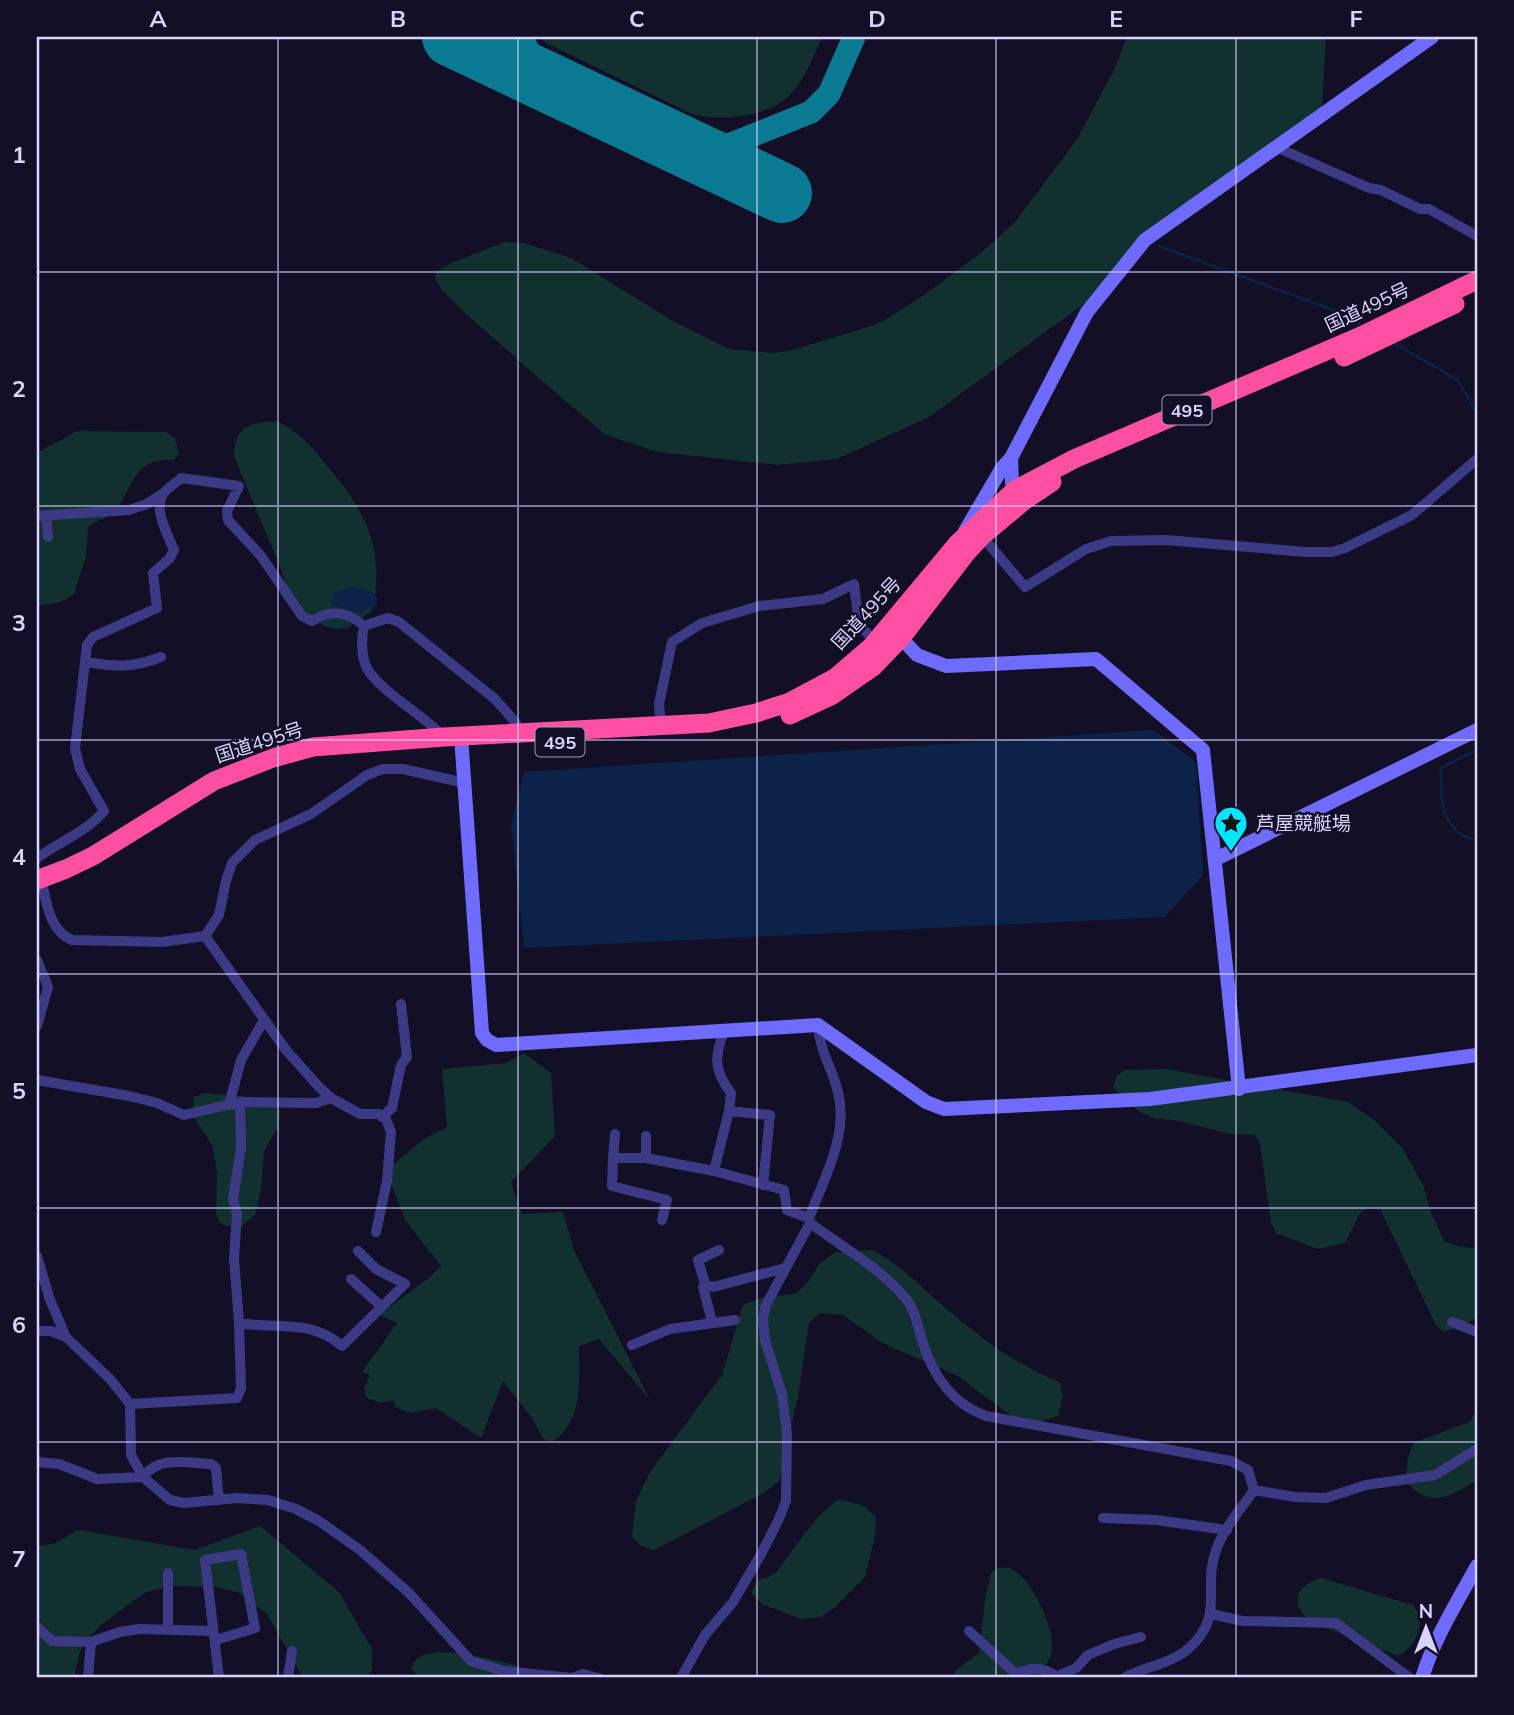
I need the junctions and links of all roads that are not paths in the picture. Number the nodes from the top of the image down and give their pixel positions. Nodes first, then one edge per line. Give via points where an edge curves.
1 (1432, 37) edge
2 (1276, 147) junction
3 (1477, 236) edge
4 (1477, 280) edge
5 (1477, 293) edge
6 (1391, 329) junction
7 (1365, 341) junction
8 (1011, 458) junction
9 (1477, 459) edge
10 (1014, 490) junction
11 (162, 494) junction
12 (41, 515) edge
13 (978, 532) junction
14 (48, 537) dead end
15 (957, 544) junction
16 (896, 618) junction
17 (364, 626) junction
18 (901, 638) junction
19 (875, 642) junction
20 (162, 657) dead end
21 (86, 662) junction
22 (662, 725) junction
23 (1477, 730) edge
24 (519, 733) junction
25 (455, 740) junction
26 (465, 783) junction
27 (37, 858) edge
28 (1216, 859) junction
29 (39, 886) edge
30 (205, 936) junction
31 (37, 960) edge
32 (401, 1004) dead end
33 (264, 1020) junction
34 (818, 1024) junction
35 (37, 1026) edge
36 (724, 1031) junction
37 (1477, 1055) edge
38 (37, 1080) edge
39 (1239, 1088) junction
40 (331, 1098) junction
41 (240, 1102) junction
42 (229, 1105) junction
43 (729, 1111) junction
44 (382, 1117) junction
45 (615, 1134) dead end
46 (646, 1136) dead end
47 (613, 1158) junction
48 (646, 1158) junction
49 (714, 1171) junction
50 (763, 1185) junction
51 (662, 1220) dead end
52 (809, 1220) junction
53 (376, 1232) dead end
54 (719, 1250) dead end
55 (358, 1251) dead end
56 (37, 1256) edge
57 (785, 1268) junction
58 (351, 1279) dead end
59 (705, 1284) junction
60 (381, 1307) junction
61 (736, 1320) dead end
62 (712, 1322) junction
63 (1452, 1322) dead end
64 (239, 1323) junction
65 (37, 1331) edge
66 (1477, 1332) edge
67 (66, 1337) junction
68 (632, 1345) dead end
69 (130, 1404) junction
70 (1477, 1449) edge
71 (37, 1462) edge
72 (143, 1476) junction
73 (1254, 1490) junction
74 (219, 1500) junction
75 (1104, 1518) dead end
76 (1227, 1530) junction
77 (1477, 1566) edge
78 (168, 1573) dead end
79 (1211, 1614) junction
80 (37, 1627) edge
81 (168, 1630) junction
82 (969, 1631) dead end
83 (214, 1636) junction
84 (1141, 1637) dead end
85 (91, 1642) junction
86 (292, 1651) dead end
87 (88, 1678) edge
88 (219, 1678) edge
89 (288, 1678) edge
90 (572, 1678) edge
91 (599, 1678) edge
92 (681, 1678) edge
93 (1059, 1678) edge
94 (1124, 1678) edge
95 (1410, 1678) edge
96 (1422, 1678) edge

1 - 2 street
2 - 3 street via 1429,209
2 - 8 street via 1145,240 1087,312
4 - 6 highway, 国道495号 / 495
5 - 6 highway, 国道495号 / 495
6 - 7 highway, 国道495号 / 495
7 - 10 highway, 国道495号 / 495 via 1074,459
7 - 13 highway, 国道495号 / 495 via 1063,477
8 - 10 street
8 - 15 street
9 - 13 street via 1412,515 1332,552 1166,540 1111,541 1086,549 1025,587
10 - 13 highway, 国道495号 / 495
11 - 12 street via 129,510
11 - 17 street via 181,478 239,486 227,510 228,520 261,555 302,616 312,621 331,612 345,614
11 - 21 street via 161,514 174,550 153,573 157,608 93,637 87,645
12 - 14 street
13 - 15 highway, 国道495号 / 495
13 - 18 highway, 国道495号 / 495
15 - 16 highway, 国道495号 / 495
16 - 18 street
16 - 19 highway, 国道495号 / 495
17 - 24 street via 388,618 399,622 495,699
17 - 25 street via 368,670
18 - 25 highway, 国道495号 / 495 via 873,667 831,696 757,725 707,734
18 - 28 street via 917,655 946,666 1096,659 1203,750
19 - 22 highway, 国道495号 / 495 via 835,678 790,702 709,723
19 - 22 street via 859,624 854,584 823,599 759,606 702,623 673,642 659,704
20 - 21 street via 120,667
21 - 27 street via 75,748 80,769 104,811
22 - 24 highway, 国道495号 / 495
23 - 28 street
24 - 25 highway, 国道495号 / 495
25 - 26 street
25 - 29 highway, 国道495号 / 495 via 313,747 264,761 214,781
26 - 30 street via 383,769 311,814 255,840 232,863 219,915
26 - 36 street via 482,1033 487,1040 496,1045
28 - 39 street
29 - 30 street via 57,929 72,940 162,942
30 - 33 street
31 - 35 street via 48,987
32 - 44 street via 407,1057 392,1108
33 - 40 street
33 - 42 street via 241,1060
34 - 36 street
34 - 39 street via 926,1102 944,1110 1150,1099
34 - 52 street via 842,1122
36 - 43 street via 717,1048 718,1076 731,1093
37 - 39 street
38 - 42 street via 129,1096 184,1115
40 - 41 street via 316,1103
40 - 44 street via 359,1114
41 - 42 street
41 - 64 street via 241,1148 233,1199
43 - 49 street
43 - 50 street via 770,1115
44 - 53 street via 391,1132
45 - 47 street
46 - 48 street
47 - 48 street
47 - 51 street via 611,1191 667,1200
48 - 49 street
49 - 50 street
50 - 52 street via 784,1190 787,1210
52 - 57 street
52 - 73 street via 908,1301 933,1369 952,1394 975,1412 1231,1461 1248,1470
54 - 59 street via 698,1260
55 - 60 street via 376,1269 405,1284
56 - 67 street
57 - 59 street via 713,1287
57 - 92 street via 763,1320 782,1394 786,1501 733,1602 705,1635
58 - 60 street
59 - 62 street
60 - 64 street via 342,1346 327,1334 296,1326
61 - 62 street
62 - 68 street via 670,1329
63 - 66 street
64 - 69 street via 241,1388 237,1398
65 - 67 street
67 - 69 street
69 - 72 street via 131,1455
70 - 73 street via 1434,1475 1366,1485 1326,1498
71 - 72 street via 59,1464 97,1479
72 - 74 street via 170,1500
72 - 74 street via 162,1462 211,1464 216,1468
73 - 76 street
74 - 90 street via 268,1500 319,1521 409,1593 471,1661 504,1671
75 - 76 street
76 - 79 street via 1210,1571
77 - 96 street
78 - 81 street
79 - 94 street via 1210,1622 1185,1652
79 - 95 street via 1243,1621 1336,1623
80 - 85 street via 52,1641
81 - 83 street
81 - 85 street via 120,1632
82 - 93 street via 1017,1674 1035,1668
83 - 83 street via 205,1560 241,1554 255,1628
83 - 88 street
84 - 93 street via 1088,1655
85 - 87 street
86 - 89 street
90 - 91 street via 583,1674

